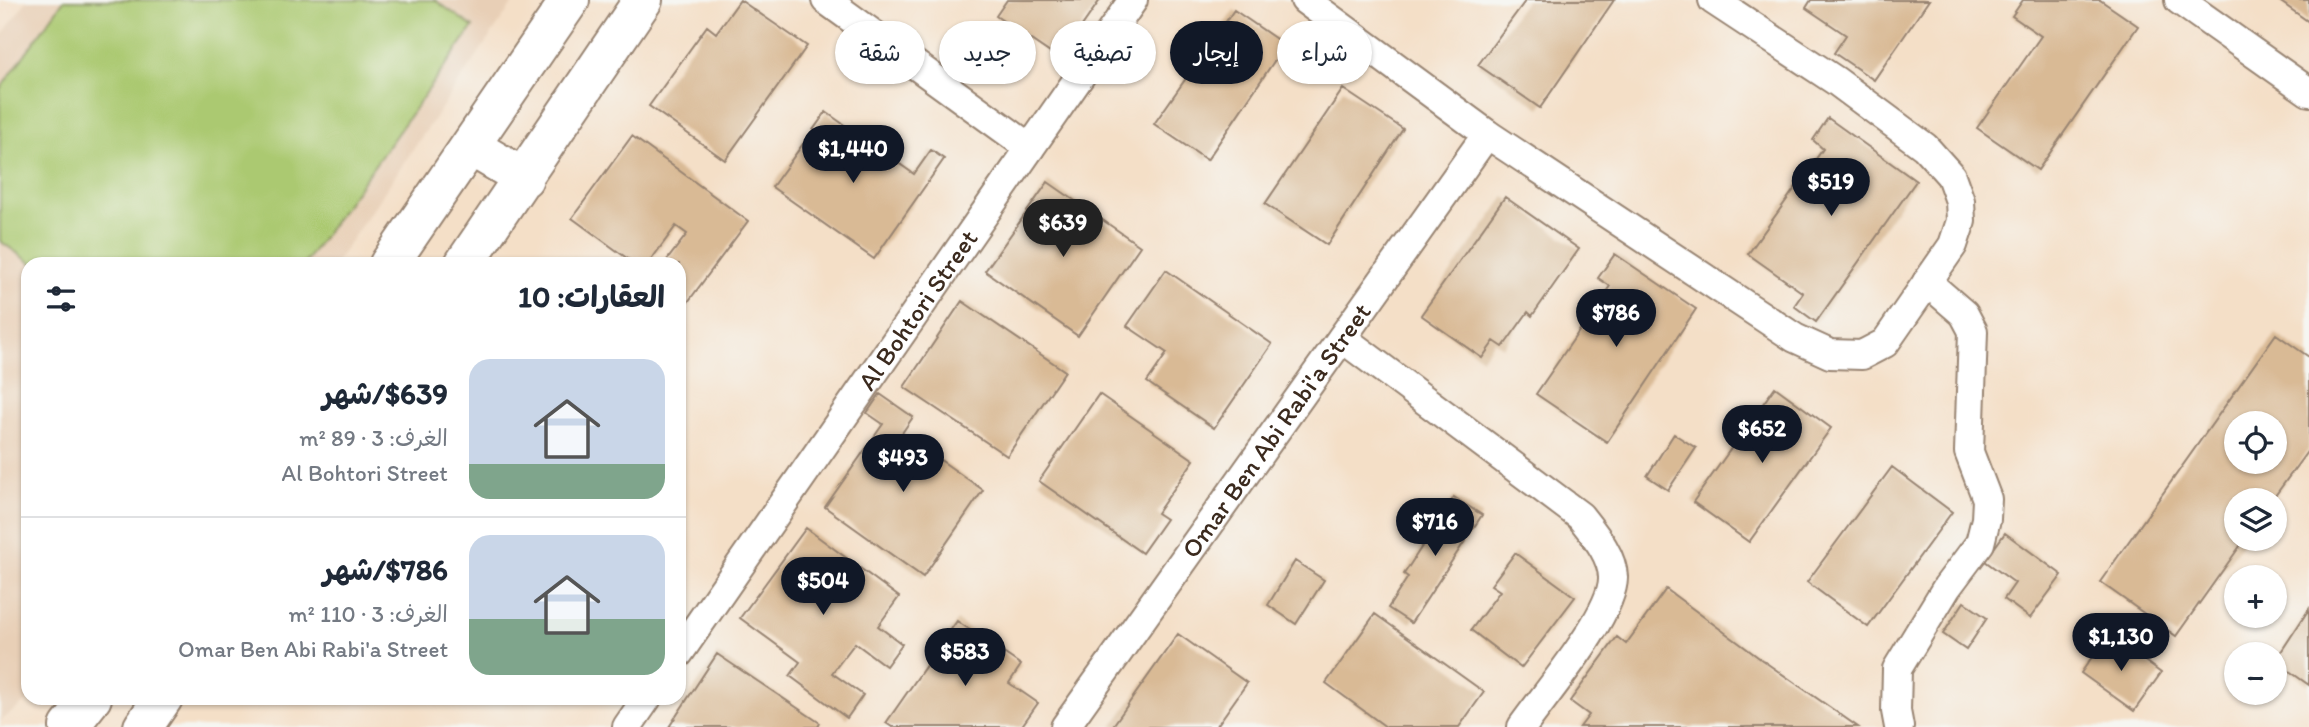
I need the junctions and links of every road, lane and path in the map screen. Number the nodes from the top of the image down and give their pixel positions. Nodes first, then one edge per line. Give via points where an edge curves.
1 (570, 0) edge
2 (643, 0) edge
3 (827, 0) edge
4 (1133, 0) edge
5 (1305, 0) edge
6 (1713, 0) edge
7 (2179, 0) edge
8 (2309, 92) edge
9 (1487, 134) junction
10 (470, 146) junction
11 (1030, 148) junction
12 (524, 178) junction
13 (394, 257) edge
14 (469, 257) edge
15 (1927, 282) junction
16 (1342, 338) junction
17 (686, 643) edge
18 (158, 705) edge
19 (643, 705) edge
20 (143, 727) edge
21 (627, 727) edge
22 (1065, 727) edge
23 (1522, 727) edge
24 (1899, 727) edge

1 - 10 main road
2 - 12 main road
3 - 11 street
4 - 11 street, Al Bohtori Street
5 - 9 street
6 - 15 street via 1836,81 1925,147 1951,176 1961,220 1953,245
7 - 8 street
9 - 15 street via 1795,338 1830,354 1862,355 1885,343
9 - 16 street, Omar Ben Abi Rabi'a Street
10 - 12 main road
10 - 13 main road
11 - 17 street, Al Bohtori Street
12 - 14 main road
15 - 24 street via 1964,314 1973,331 1969,452 1987,499 1986,519 1980,543 1897,669
16 - 22 street, Omar Ben Abi Rabi'a Street
16 - 23 street via 1580,516 1604,549 1613,577 1604,612
18 - 20 main road
19 - 21 street

